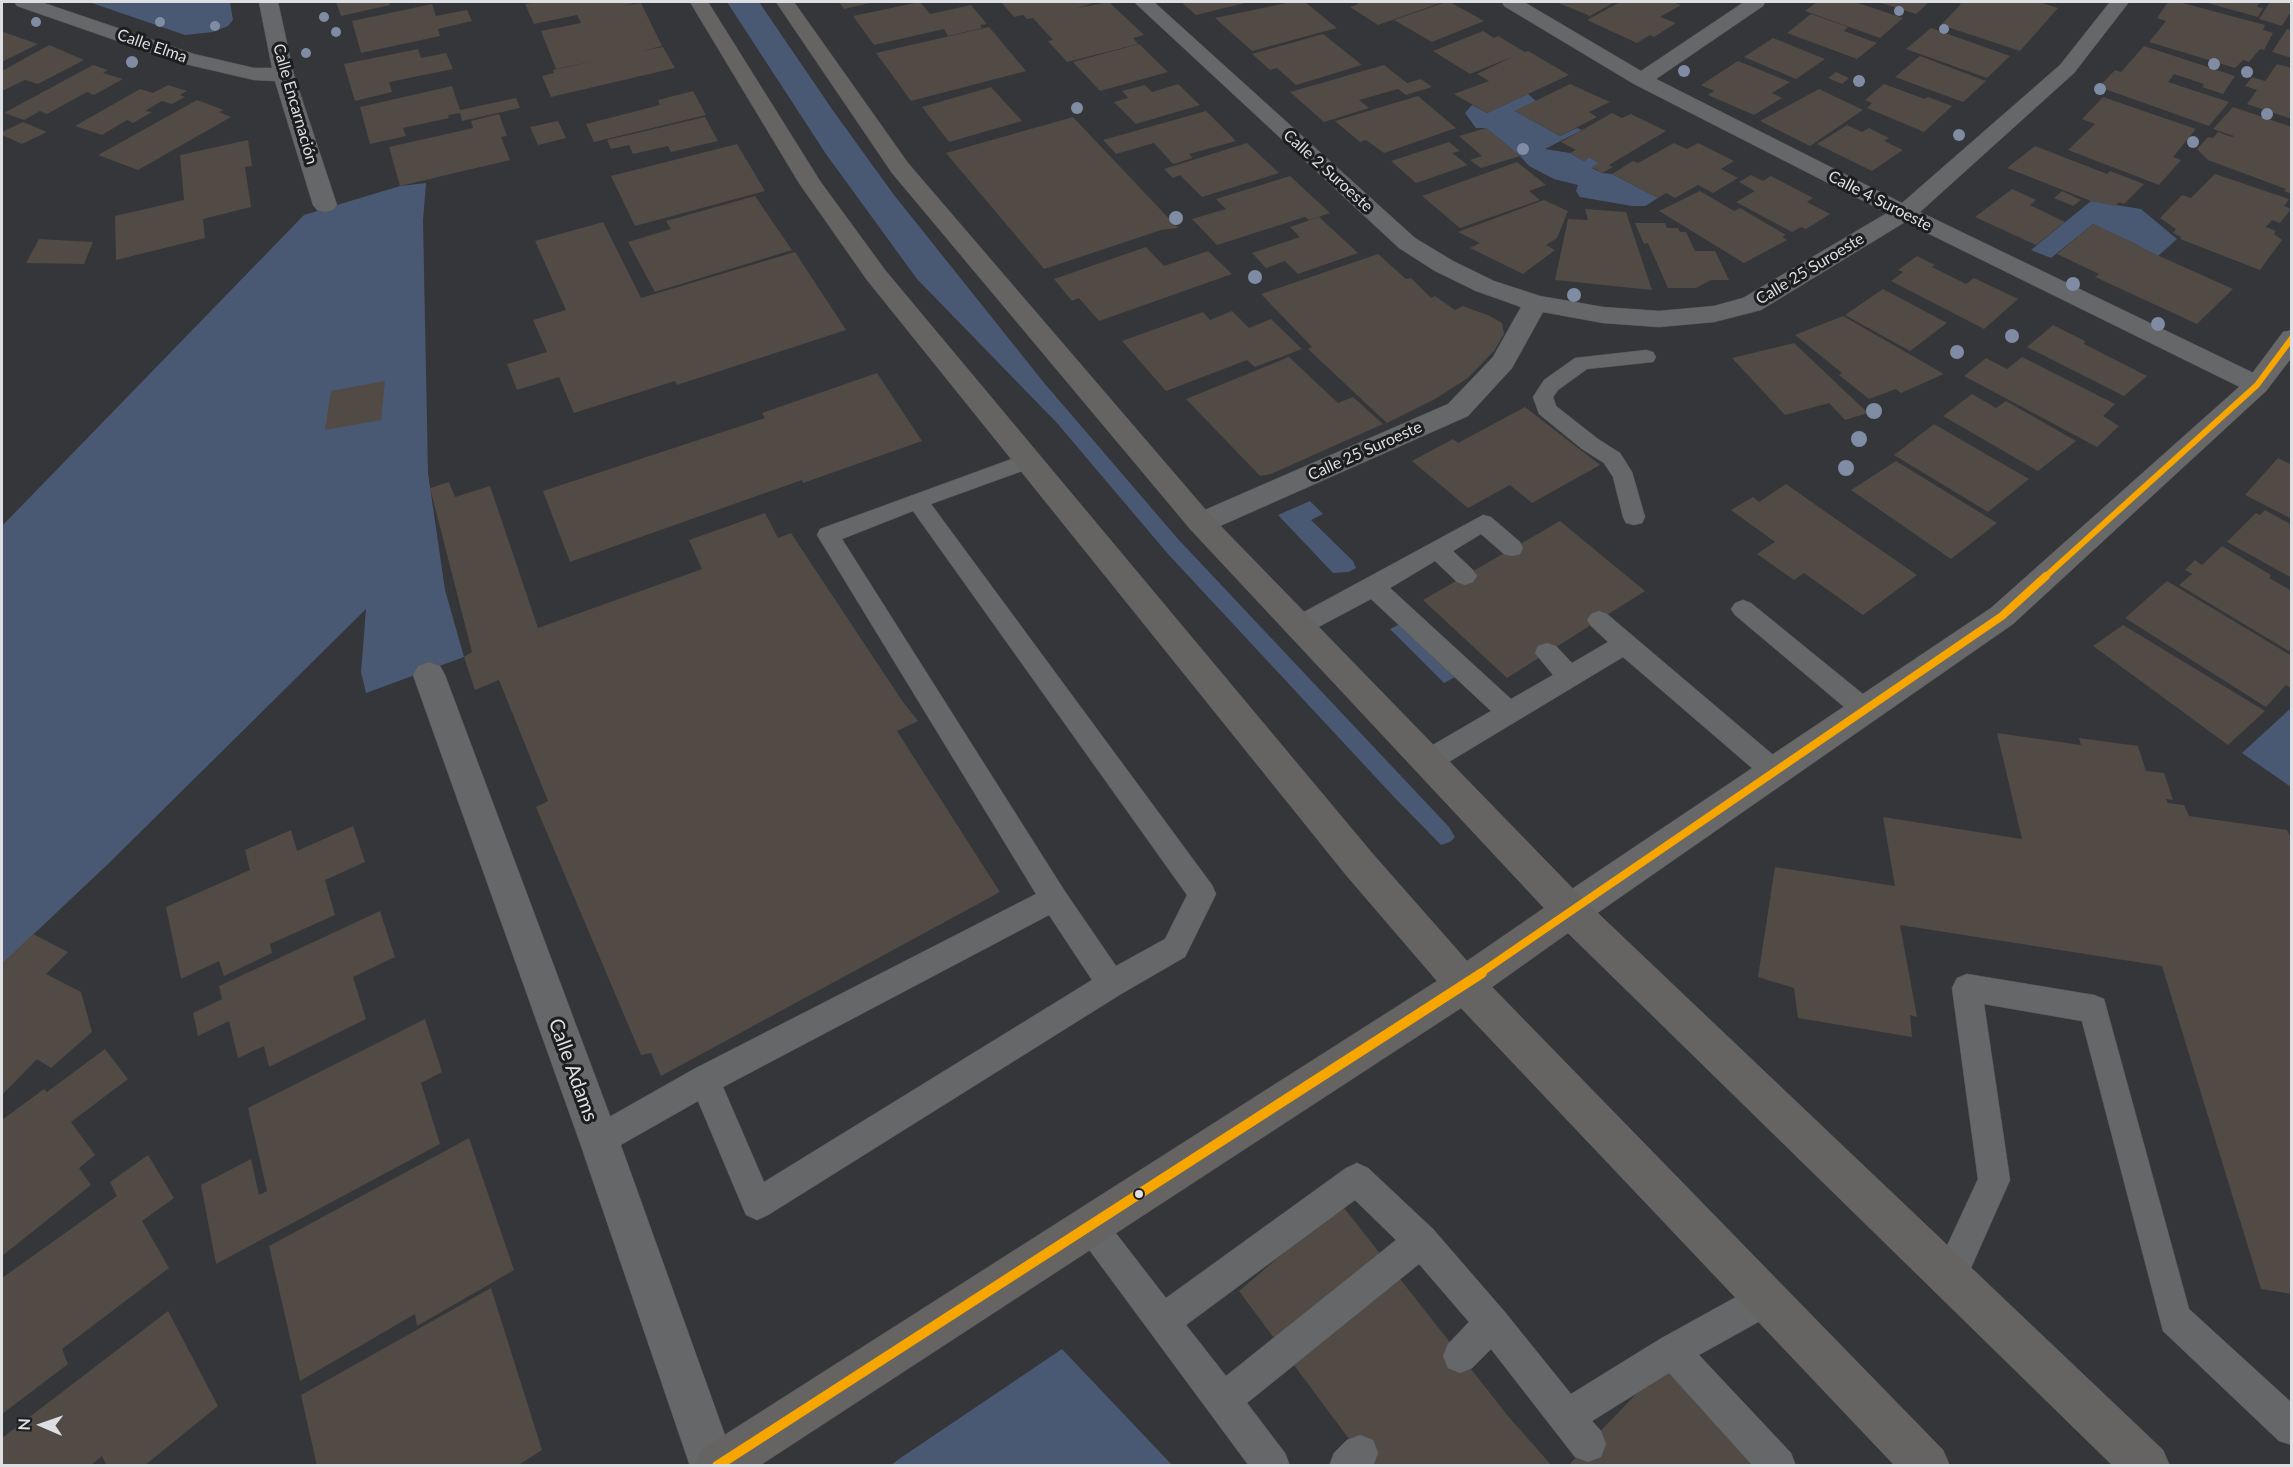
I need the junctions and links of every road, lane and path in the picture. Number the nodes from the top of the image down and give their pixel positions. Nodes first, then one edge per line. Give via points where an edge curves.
1 (24, 2) edge
2 (269, 2) edge
3 (699, 2) edge
4 (785, 2) edge
5 (1143, 2) edge
6 (1511, 2) edge
7 (1756, 2) edge
8 (2120, 2) edge
9 (284, 75) junction
10 (1641, 80) junction
11 (325, 205) dead end
12 (1904, 213) junction
13 (1536, 303) junction
14 (2292, 338) edge
15 (1646, 357) dead end
16 (2257, 385) junction
17 (1028, 461) junction
18 (918, 501) junction
19 (1634, 517) dead end
20 (1201, 523) junction
21 (1512, 548) dead end
22 (1437, 549) junction
23 (1465, 576) dead end
24 (1372, 587) junction
25 (1743, 609) dead end
26 (1599, 620) dead end
27 (1299, 626) junction
28 (1625, 644) junction
29 (1547, 652) dead end
30 (429, 675) dead end
31 (1570, 677) junction
32 (1865, 710) junction
33 (1509, 712) junction
34 (1428, 761) junction
35 (1776, 773) junction
36 (1054, 899) junction
37 (1570, 911) junction
38 (1111, 984) junction
39 (1464, 985) junction
40 (705, 1080) junction
41 (599, 1140) junction
42 (1090, 1225) junction
43 (1421, 1241) junction
44 (1950, 1276) junction
45 (1766, 1299) junction
46 (1162, 1322) junction
47 (1492, 1323) junction
48 (1672, 1351) junction
49 (1460, 1356) dead end
50 (1222, 1401) junction
51 (1566, 1417) junction
52 (2292, 1428) edge
53 (1588, 1444) dead end
54 (1771, 1463) edge
55 (715, 1466) edge
56 (1272, 1466) edge
57 (1927, 1466) edge
58 (2147, 1466) edge

1 - 9 street, Calle Elma via 188,59 254,74
2 - 9 street, Calle Encarnación
3 - 17 main road via 810,183 876,275
4 - 20 main road via 900,168
5 - 13 street, Calle 2 Suroeste via 1407,243 1485,286
6 - 10 street, Calle 4 Suroeste
7 - 10 street
8 - 12 street, Calle 25 Suroeste via 2067,69
9 - 11 street, Calle Encarnación
10 - 12 street, Calle 4 Suroeste
12 - 13 street, Calle 25 Suroeste via 1752,304 1714,314 1659,319 1603,315
12 - 16 street, Calle 4 Suroeste
13 - 20 street, Calle 25 Suroeste via 1503,362 1458,410
14 - 16 street
15 - 19 lane via 1582,363 1551,385 1543,397 1545,409 1612,458 1624,477
16 - 32 street via 2002,616
17 - 18 lane
17 - 39 main road via 1359,864
18 - 36 lane via 828,535
18 - 38 lane via 1202,894 1174,948
20 - 27 main road
21 - 22 lane via 1483,523
22 - 23 lane
22 - 24 lane
24 - 27 lane
24 - 33 lane
25 - 32 lane
26 - 28 lane
27 - 34 main road
28 - 31 lane
28 - 35 lane
29 - 31 lane
30 - 41 street, Calle Adams
31 - 33 lane
32 - 35 street
33 - 34 lane
34 - 37 main road
35 - 37 street
36 - 38 lane
36 - 40 lane
37 - 39 main road
37 - 44 main road
38 - 40 lane via 757,1204
39 - 42 main road
39 - 45 main road
40 - 41 lane
41 - 55 street, Calle Adams
42 - 46 lane
42 - 55 main road
43 - 46 lane via 1357,1179
43 - 47 lane
43 - 50 lane
44 - 52 lane via 1994,1180 1967,988 2094,1009 2175,1319
44 - 58 main road
45 - 48 lane
45 - 57 main road
46 - 50 lane
47 - 49 lane
47 - 51 lane
48 - 51 lane
48 - 54 lane
50 - 56 lane
51 - 53 lane

